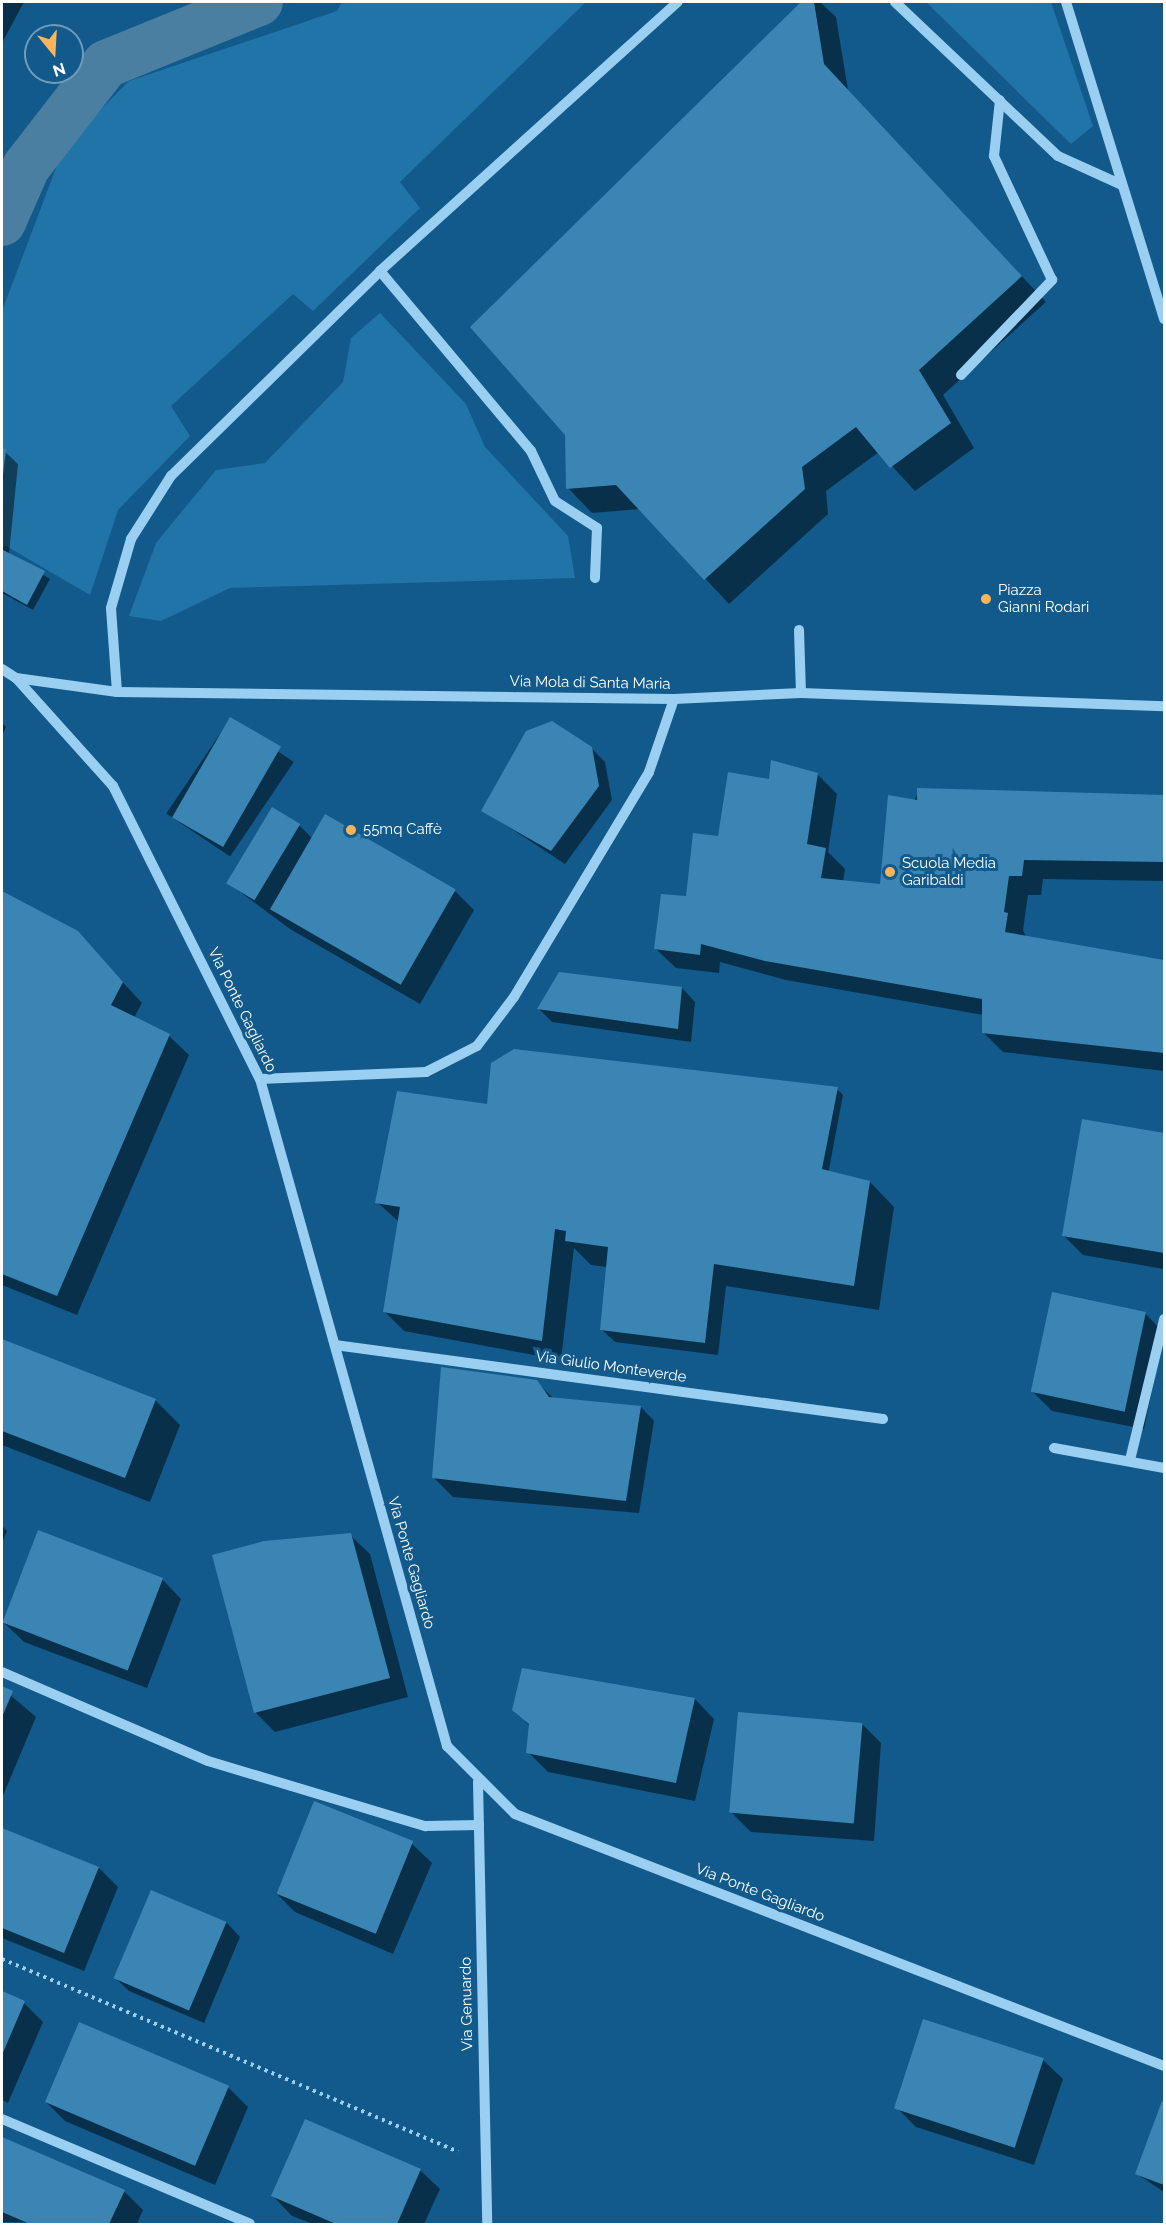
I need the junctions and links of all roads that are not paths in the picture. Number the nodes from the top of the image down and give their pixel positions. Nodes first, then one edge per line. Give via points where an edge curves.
1 (678, 2) edge
2 (895, 2) edge
3 (1066, 2) edge
4 (1000, 100) junction
5 (1122, 185) junction
6 (380, 271) junction
7 (1164, 319) edge
8 (961, 375) dead end
9 (595, 578) dead end
10 (799, 630) dead end
11 (2, 669) edge
12 (16, 678) junction
13 (117, 692) junction
14 (801, 693) junction
15 (674, 699) junction
16 (1164, 706) edge
17 (260, 1079) junction
18 (1164, 1319) edge
19 (335, 1345) junction
20 (883, 1419) dead end
21 (1054, 1448) dead end
22 (1130, 1460) junction
23 (1164, 1468) edge
24 (2, 1672) edge
25 (478, 1782) junction
26 (479, 1825) junction
27 (1164, 2066) edge
28 (2, 2119) edge
29 (250, 2224) edge
30 (487, 2224) edge

1 - 6 street
2 - 4 street
3 - 5 street
4 - 5 street via 1058,156
4 - 8 street via 994,156 1052,280
5 - 7 street
6 - 9 street via 531,450 555,501 597,528
6 - 13 street via 171,476 131,539 111,608
10 - 14 street
11 - 12 street
12 - 13 street, Via Mola di Santa Maria
12 - 17 street, Via Ponte Gagliardo via 113,786
13 - 15 street, Via Mola di Santa Maria
14 - 15 street, Via Mola di Santa Maria
14 - 16 street, Via Mola di Santa Maria
15 - 17 street via 649,772 514,997 477,1046 426,1072
17 - 19 street, Via Ponte Gagliardo
18 - 22 street
19 - 20 street, Via Giulio Monteverde
19 - 25 street, Via Ponte Gagliardo via 447,1746
21 - 22 street
22 - 23 street
24 - 26 street via 208,1761 425,1826
25 - 26 street, Via Genuardo
25 - 27 street, Via Ponte Gagliardo via 516,1814
26 - 30 street, Via Genuardo
28 - 29 street

